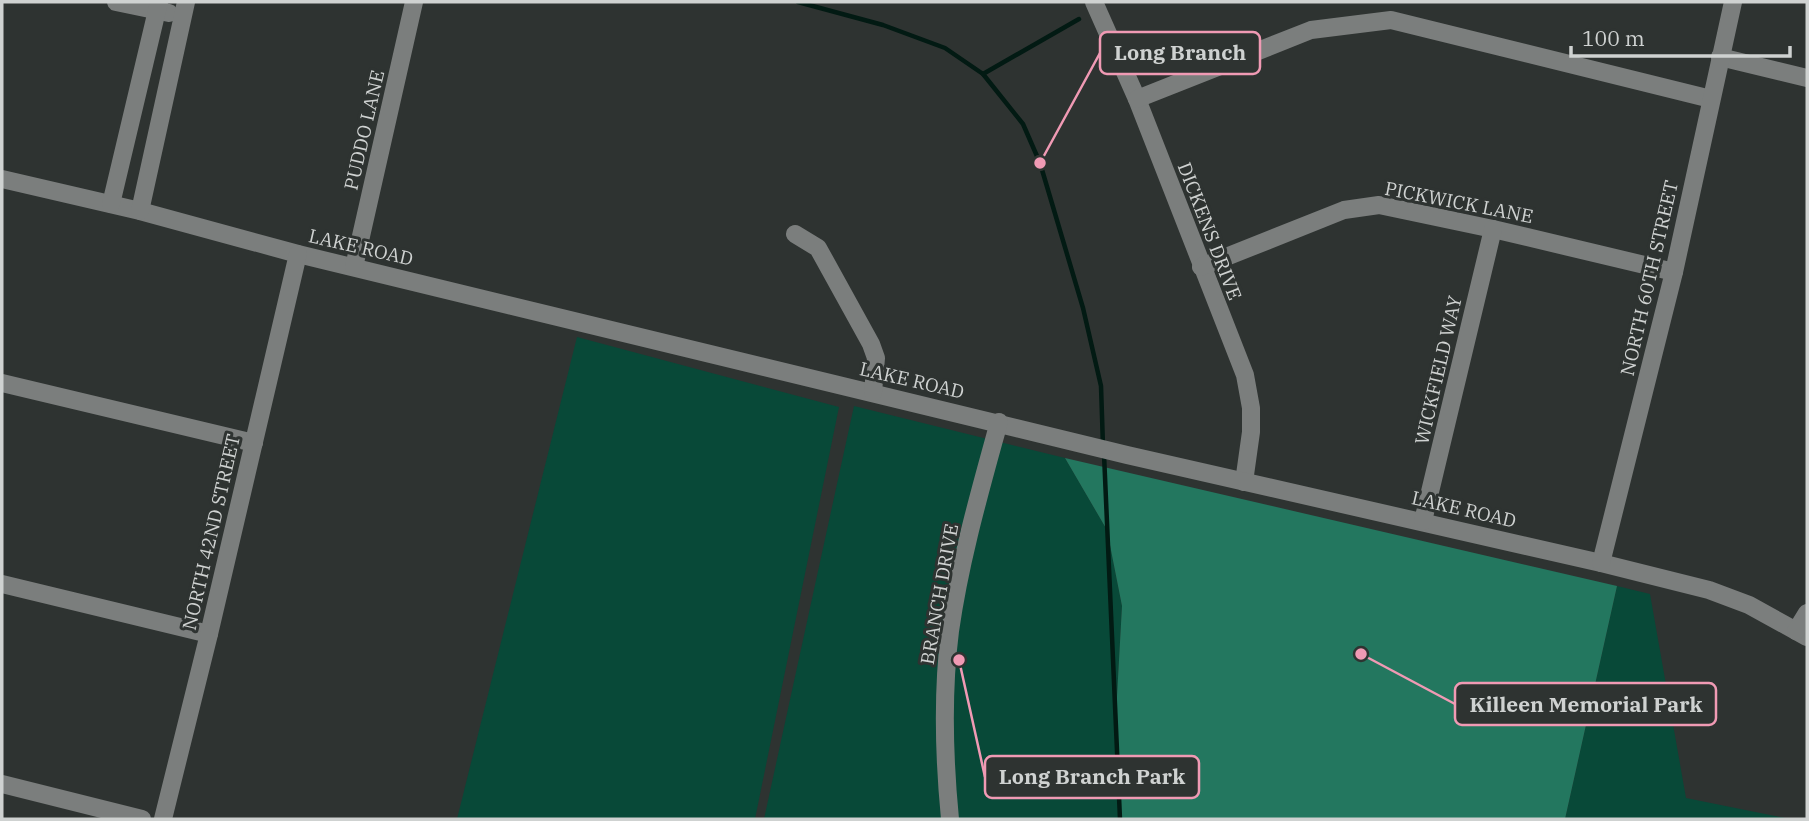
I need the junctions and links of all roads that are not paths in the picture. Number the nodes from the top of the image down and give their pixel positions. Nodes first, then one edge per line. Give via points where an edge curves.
1 (116, 2) edge
2 (414, 2) edge
3 (1094, 2) edge
4 (1733, 2) edge
5 (158, 6) edge
6 (184, 9) edge
7 (1720, 57) junction
8 (1807, 78) edge
9 (1137, 99) junction
10 (1711, 99) junction
11 (2, 179) edge
12 (111, 204) junction
13 (140, 211) junction
14 (1493, 229) junction
15 (795, 234) dead end
16 (298, 254) junction
17 (354, 267) junction
18 (1201, 267) junction
19 (1674, 272) junction
20 (2, 383) edge
21 (873, 392) junction
22 (999, 422) junction
23 (254, 443) junction
24 (1244, 482) junction
25 (1423, 521) junction
26 (1601, 563) junction
27 (2, 584) edge
28 (1807, 613) edge
29 (209, 634) junction
30 (1802, 634) edge
31 (2, 784) edge
32 (142, 819) edge
33 (163, 819) edge
34 (950, 819) edge

1 - 5 street
2 - 17 street, PUDDO LANE
3 - 9 street, DICKENS DRIVE
4 - 7 street, NORTH 60TH STREET
5 - 6 street
5 - 12 street
6 - 13 street
7 - 8 street
7 - 10 street, NORTH 60TH STREET
9 - 10 street via 1311,30 1391,20
9 - 18 street, DICKENS DRIVE
10 - 19 street, NORTH 60TH STREET
11 - 12 street, LAKE ROAD
12 - 13 street, LAKE ROAD
13 - 16 street, LAKE ROAD
14 - 18 street, PICKWICK LANE via 1380,205 1344,210
14 - 19 street, PICKWICK LANE
14 - 25 street, WICKFIELD WAY
15 - 21 street via 818,248 871,344 876,358
16 - 17 street, LAKE ROAD
16 - 23 street, NORTH 42ND STREET
17 - 21 street, LAKE ROAD
18 - 24 street, DICKENS DRIVE via 1245,375 1251,432
19 - 26 street, NORTH 60TH STREET
20 - 23 street
21 - 22 street, LAKE ROAD
22 - 24 street, LAKE ROAD
22 - 34 street, BRANCH DRIVE via 950,631 944,716
23 - 29 street, NORTH 42ND STREET
24 - 25 street, LAKE ROAD
25 - 26 street, LAKE ROAD
26 - 30 street, LAKE ROAD via 1709,590
27 - 29 street
28 - 30 street
29 - 33 street, NORTH 42ND STREET
31 - 32 street

